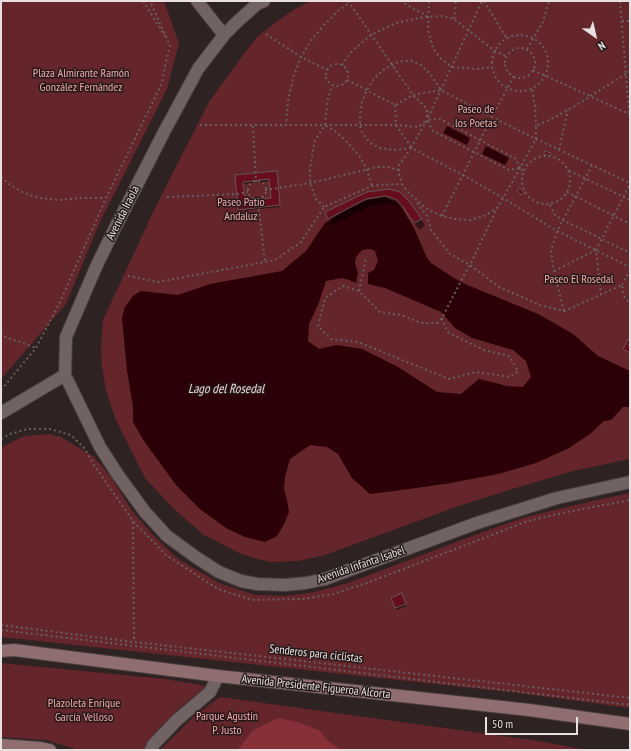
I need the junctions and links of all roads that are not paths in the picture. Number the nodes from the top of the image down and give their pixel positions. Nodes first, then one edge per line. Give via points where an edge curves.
1 (198, 1) edge
2 (264, 1) edge
3 (224, 35) junction
4 (65, 375) junction
5 (1, 413) edge
6 (630, 482) edge
7 (1, 645) edge
8 (14, 650) junction
9 (1, 651) edge
10 (218, 676) junction
11 (630, 726) edge
12 (1, 745) edge
13 (50, 750) edge
14 (151, 750) edge

1 - 3 street
2 - 3 street, Avenida Iraola via 238,20
3 - 4 street, Avenida Iraola via 198,69 129,199 96,268 66,337
4 - 5 street
4 - 6 street, Avenida Infanta Isabel via 100,447 145,512 167,536 197,558 219,572 241,581 284,585 325,579 484,520 557,498
7 - 8 main road, Avenida Presidente Figueroa Alcorta
8 - 9 main road, Avenida Presidente Figueroa Alcorta
8 - 10 main road, Avenida Presidente Figueroa Alcorta
10 - 11 main road, Avenida Presidente Figueroa Alcorta via 529,710
10 - 14 street via 210,692 178,720
12 - 13 main road

